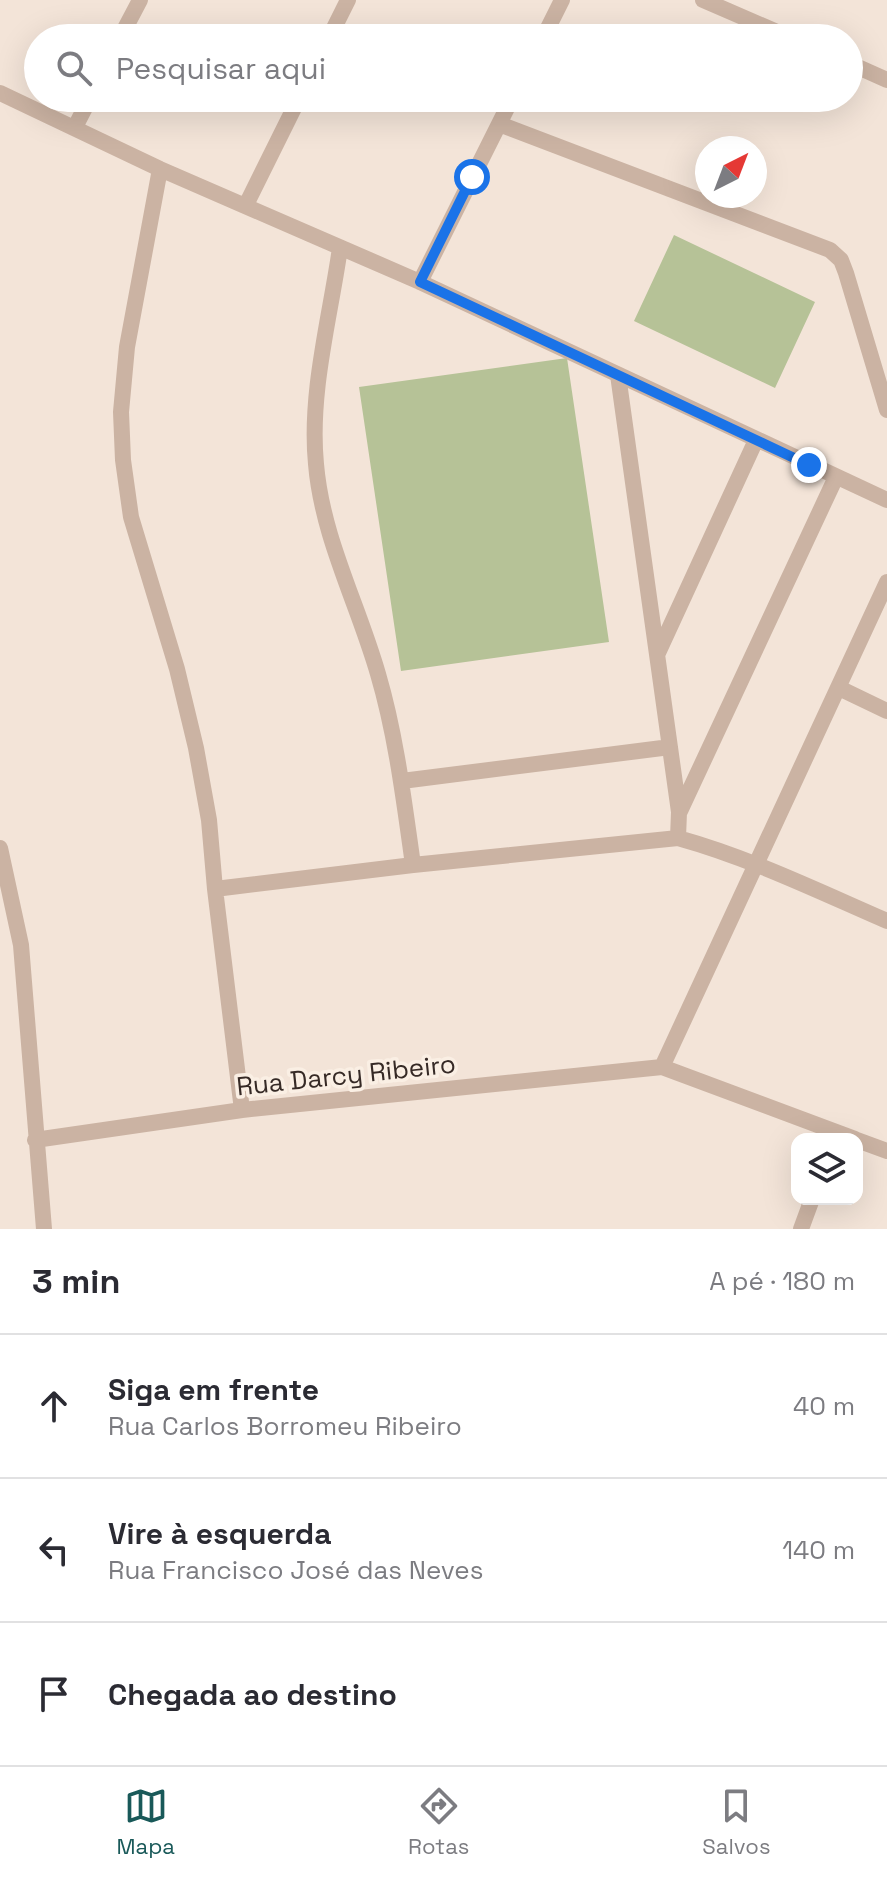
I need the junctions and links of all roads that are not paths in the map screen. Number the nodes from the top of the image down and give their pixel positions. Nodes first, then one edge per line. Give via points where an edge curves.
1 (140, 0) edge
2 (348, 0) edge
3 (562, 0) edge
4 (703, 0) edge
5 (731, 6) edge
6 (127, 24) edge
7 (336, 24) edge
8 (550, 24) edge
9 (765, 24) edge
10 (863, 69) edge
11 (887, 80) edge
12 (0, 93) edge
13 (24, 104) edge
14 (42, 112) edge
15 (83, 112) edge
16 (292, 112) edge
17 (505, 112) edge
18 (499, 124) junction
19 (75, 127) junction
20 (160, 169) junction
21 (246, 205) junction
22 (340, 248) junction
23 (420, 282) junction
24 (618, 375) junction
25 (887, 410) edge
26 (756, 440) junction
27 (836, 477) junction
28 (887, 500) edge
29 (887, 582) edge
30 (657, 654) junction
31 (839, 688) junction
32 (887, 711) edge
33 (670, 747) junction
34 (402, 781) junction
35 (679, 812) junction
36 (678, 838) junction
37 (0, 848) edge
38 (413, 865) junction
39 (756, 865) junction
40 (215, 889) junction
41 (887, 921) edge
42 (662, 1067) junction
43 (242, 1110) junction
44 (834, 1133) edge
45 (35, 1140) junction
46 (863, 1143) edge
47 (887, 1151) edge
48 (810, 1205) edge
49 (44, 1229) edge
50 (801, 1229) edge

1 - 6 street
2 - 7 street
3 - 8 street
4 - 5 street
5 - 9 street
10 - 11 street
12 - 13 street
14 - 19 street
15 - 19 street
16 - 21 street
17 - 18 street
18 - 23 street
18 - 25 street via 830,250 846,273
19 - 20 street
20 - 21 street
20 - 40 street via 127,347 123,460 131,517 196,748
21 - 22 street
22 - 23 street
22 - 34 street via 315,416 315,462 320,502 379,676
23 - 24 street
24 - 26 street
24 - 30 street
26 - 27 street
26 - 30 street
27 - 28 street
27 - 35 street
29 - 31 street
30 - 33 street
31 - 32 street
31 - 39 street
33 - 34 street
33 - 35 street
34 - 38 street
35 - 36 street
36 - 38 street
36 - 39 street
37 - 45 street via 21,945
38 - 40 street
39 - 41 street
39 - 42 street
40 - 43 street
42 - 43 street, Rua Darcy Ribeiro
42 - 44 street
43 - 45 street, Rua Darcy Ribeiro
45 - 49 street
46 - 47 street
48 - 50 street

